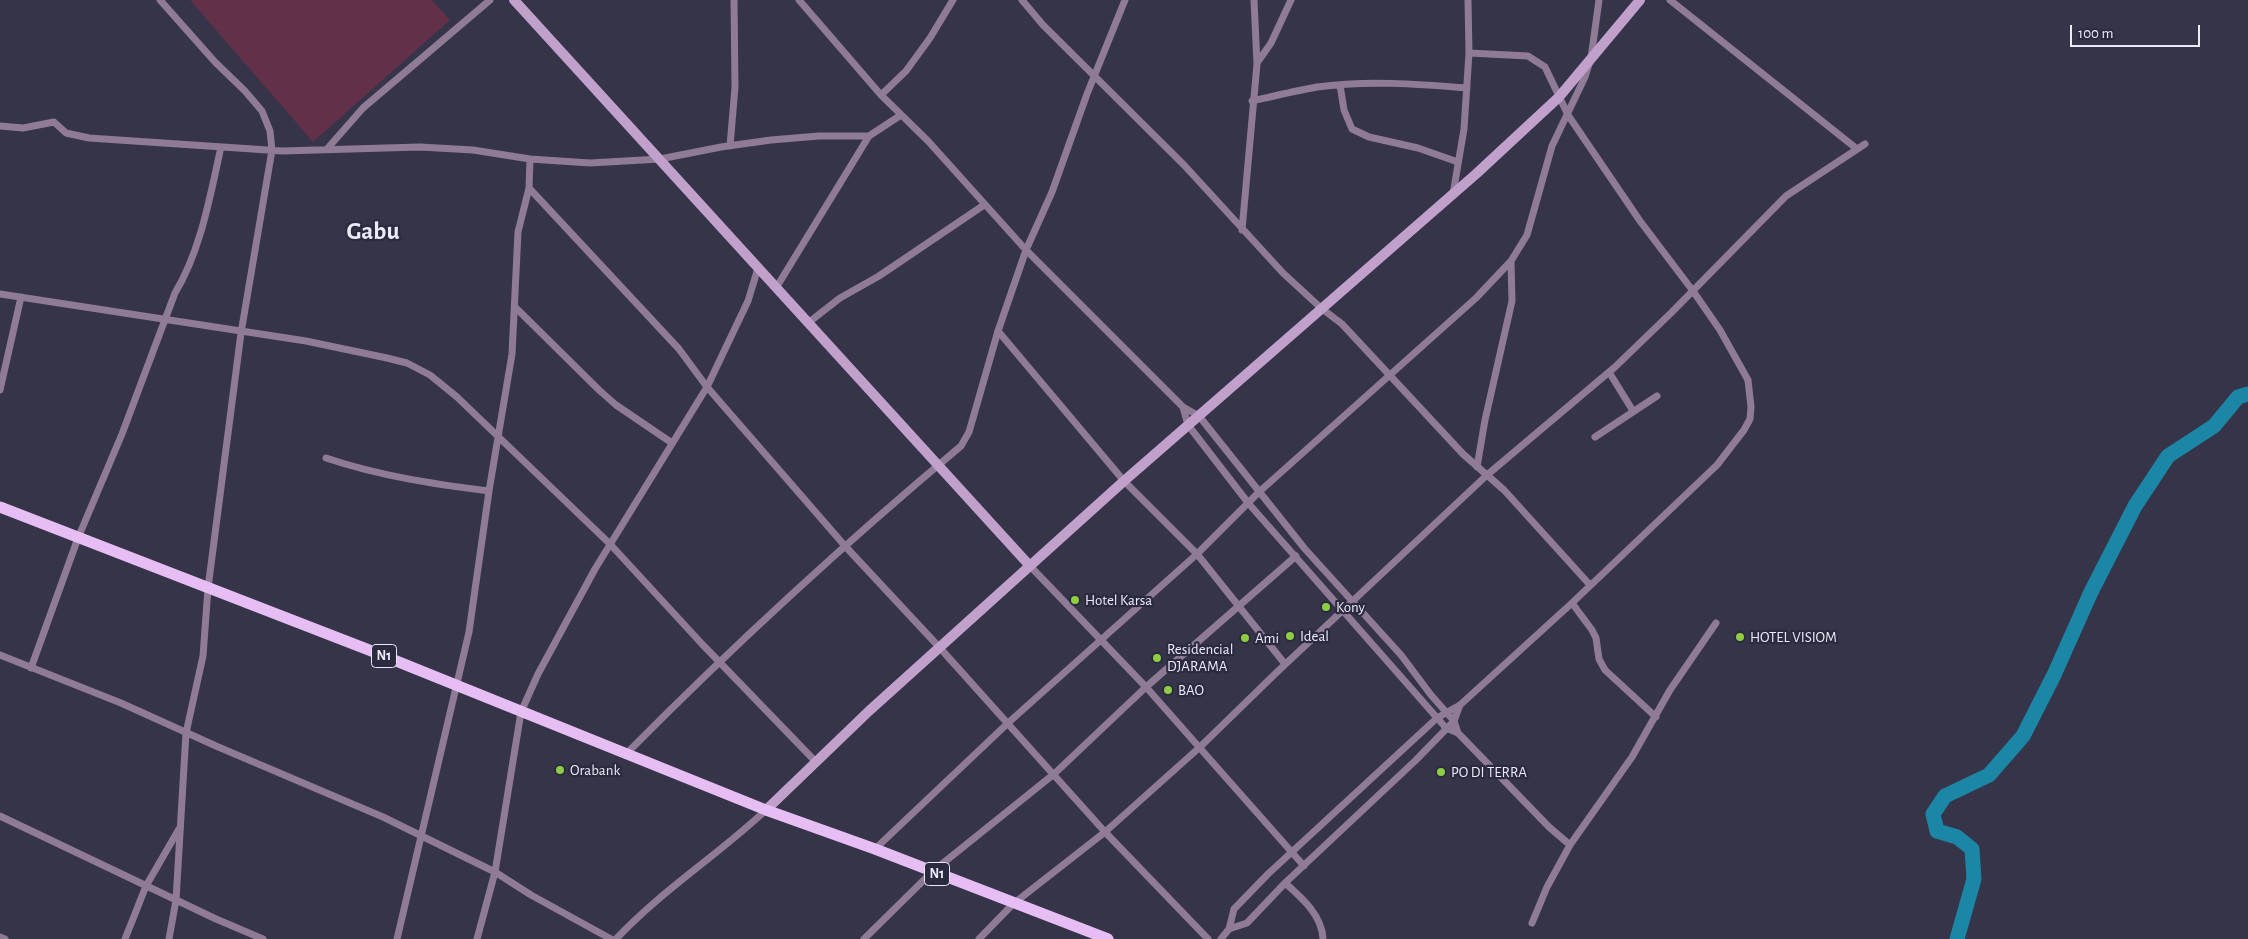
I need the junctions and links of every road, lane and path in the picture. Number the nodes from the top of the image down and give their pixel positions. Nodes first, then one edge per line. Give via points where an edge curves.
1 (160, 0) edge
2 (490, 0) edge
3 (514, 0) edge
4 (734, 0) edge
5 (799, 0) edge
6 (953, 0) edge
7 (1022, 0) edge
8 (1125, 0) edge
9 (1254, 0) edge
10 (1291, 0) edge
11 (1468, 0) edge
12 (1599, 0) edge
13 (1640, 0) edge
14 (1670, 0) edge
15 (1468, 53) junction
16 (1591, 58) junction
17 (1256, 64) junction
18 (1095, 74) junction
19 (1340, 86) junction
20 (1466, 88) junction
21 (881, 94) junction
22 (1559, 97) junction
23 (1252, 101) junction
24 (901, 115) junction
25 (1568, 115) junction
26 (0, 126) edge
27 (869, 136) junction
28 (1865, 144) dead end
29 (220, 146) junction
30 (730, 146) junction
31 (1857, 148) junction
32 (327, 149) junction
33 (272, 150) junction
34 (660, 159) junction
35 (530, 160) junction
36 (1458, 162) junction
37 (529, 188) junction
38 (1453, 194) junction
39 (984, 205) junction
40 (1242, 230) junction
41 (1026, 250) junction
42 (1511, 261) junction
43 (758, 268) junction
44 (776, 288) junction
45 (1693, 291) junction
46 (0, 294) edge
47 (21, 297) junction
48 (516, 308) junction
49 (1321, 308) junction
50 (165, 321) junction
51 (808, 323) junction
52 (998, 330) junction
53 (241, 333) junction
54 (1608, 372) junction
55 (1390, 376) junction
56 (707, 387) junction
57 (0, 390) edge
58 (1657, 396) dead end
59 (1183, 407) junction
60 (1633, 411) junction
61 (1200, 416) junction
62 (1188, 425) junction
63 (498, 436) junction
64 (1594, 437) dead end
65 (672, 442) junction
66 (326, 458) dead end
67 (937, 466) junction
68 (1477, 467) junction
69 (1487, 475) junction
70 (1124, 481) junction
71 (489, 492) junction
72 (1259, 492) junction
73 (1249, 504) junction
74 (0, 507) edge
75 (78, 538) junction
76 (610, 544) junction
77 (845, 546) junction
78 (1196, 554) junction
79 (1296, 556) junction
80 (1030, 566) junction
81 (1590, 585) junction
82 (208, 588) junction
83 (1353, 601) junction
84 (1572, 603) junction
85 (1237, 606) junction
86 (1343, 611) junction
87 (1716, 623) dead end
88 (1100, 640) junction
89 (940, 648) junction
90 (0, 656) edge
91 (720, 662) junction
92 (1285, 664) junction
93 (31, 668) junction
94 (458, 686) junction
95 (1146, 687) junction
96 (1460, 705) junction
97 (521, 712) junction
98 (1446, 712) junction
99 (1656, 717) junction
100 (1437, 718) junction
101 (1454, 721) junction
102 (1008, 723) junction
103 (1446, 728) junction
104 (186, 732) junction
105 (1458, 733) junction
106 (1200, 747) junction
107 (625, 754) junction
108 (815, 761) junction
109 (1054, 774) junction
110 (766, 810) junction
111 (0, 816) edge
112 (180, 829) junction
113 (1105, 832) junction
114 (420, 836) junction
115 (1570, 844) junction
116 (875, 849) junction
117 (1293, 852) junction
118 (1304, 866) junction
119 (495, 872) junction
120 (932, 872) junction
121 (1285, 882) junction
122 (146, 886) junction
123 (176, 900) junction
124 (1013, 904) junction
125 (1532, 924) dead end
126 (1229, 929) junction
127 (0, 937) edge
128 (254, 937) edge
129 (5, 939) edge
130 (125, 939) edge
131 (170, 939) edge
132 (263, 939) edge
133 (397, 939) edge
134 (477, 939) edge
135 (611, 939) edge
136 (616, 939) edge
137 (864, 939) edge
138 (979, 939) edge
139 (1108, 939) edge
140 (1208, 939) edge
141 (1221, 939) edge
142 (1323, 939) edge

1 - 33 street via 262,111 270,131
2 - 32 street via 362,108
3 - 34 main road
4 - 30 street via 735,87
5 - 21 street
6 - 21 street via 915,59
7 - 18 street via 1043,25
8 - 18 street
9 - 17 street
10 - 17 street via 1271,43
11 - 15 street
12 - 16 street
13 - 16 main road
14 - 31 street
15 - 20 street
15 - 22 street via 1528,56 1545,67
16 - 22 main road
16 - 25 street
17 - 23 street
18 - 40 street
18 - 41 street via 1052,192
19 - 20 street via 1413,83
19 - 23 street via 1317,87
19 - 36 street via 1344,110 1352,129 1369,137 1418,148
20 - 36 street
21 - 24 street
22 - 25 street
22 - 38 main road
23 - 40 street via 1252,135
24 - 27 street
24 - 39 street
25 - 42 street via 1552,146 1527,235
25 - 45 street via 1640,221
26 - 29 street via 23,128 54,122 66,133 89,138
27 - 30 street via 819,136
27 - 44 street
28 - 31 street
29 - 33 street
29 - 50 street via 198,240
30 - 34 street
31 - 45 street via 1786,196
32 - 33 street
32 - 35 street via 420,147 473,150
33 - 53 street
34 - 35 street via 590,163
34 - 43 main road
35 - 37 street
36 - 38 street
37 - 48 street via 518,232
37 - 56 street via 679,349
38 - 49 main road
39 - 41 street
39 - 51 street via 880,276 840,298
40 - 49 street
41 - 52 street
41 - 59 street
42 - 55 street via 1476,298
42 - 68 street via 1512,301
43 - 44 main road
43 - 56 street via 748,301
44 - 51 main road
45 - 54 street
45 - 81 street via 1742,367 1750,394 1750,419 1734,446 1717,465
46 - 47 street
47 - 50 street
47 - 57 street
48 - 63 street
48 - 65 street via 610,400
49 - 55 street via 1342,324
49 - 61 main road
50 - 53 street
50 - 75 street
51 - 67 main road
52 - 67 street via 969,432 961,446
52 - 70 street
53 - 63 street via 306,341 407,363 430,375
53 - 82 street
54 - 60 street
54 - 69 street
55 - 68 street
55 - 72 street
56 - 65 street
56 - 77 street
58 - 60 street
59 - 61 street
59 - 62 street
60 - 64 street
61 - 62 main road
61 - 72 street
62 - 70 main road
62 - 73 street
63 - 71 street
63 - 76 street
65 - 76 street
66 - 71 street via 365,471
67 - 77 street
67 - 80 main road
68 - 69 street
69 - 81 street
69 - 83 street
70 - 78 street
70 - 80 main road
71 - 94 street
72 - 73 street
72 - 83 street
73 - 78 street
73 - 79 street
74 - 75 main road, N1
75 - 82 main road, N1
75 - 93 street
76 - 91 street
76 - 97 street via 538,674
77 - 89 street
77 - 91 street
78 - 85 street
78 - 88 street
79 - 85 street
79 - 86 street
80 - 88 street
80 - 89 main road
81 - 84 street
82 - 94 main road, N1
82 - 104 street via 203,656
83 - 86 street
83 - 98 street
84 - 96 street
84 - 99 street via 1596,638 1599,658 1605,670
85 - 92 street
85 - 95 street
86 - 92 street
86 - 100 street
87 - 99 street via 1670,690
88 - 95 street
88 - 102 street
89 - 102 street
89 - 108 main road
90 - 93 street
91 - 107 street
91 - 108 street
92 - 106 street
93 - 104 street
94 - 97 main road, N1
94 - 114 street
95 - 106 street
95 - 109 street
96 - 98 street
96 - 101 street
97 - 107 main road, N1
97 - 119 street
98 - 100 street
98 - 101 street
99 - 115 street via 1632,757
100 - 103 street
100 - 117 street
101 - 103 street
101 - 105 street
102 - 109 street
102 - 116 street
103 - 105 street
103 - 118 street
104 - 112 street
104 - 114 street
105 - 115 street via 1549,827
106 - 113 street
106 - 117 street
107 - 110 main road, N1
108 - 110 main road
109 - 113 street
109 - 120 street
110 - 116 main road, N1
110 - 136 street via 636,918
111 - 122 street
112 - 122 street
112 - 123 street
113 - 124 street
113 - 140 street
114 - 119 street
114 - 133 street
115 - 125 street
116 - 120 main road, N1
117 - 118 street
117 - 126 street via 1234,910
118 - 121 street
119 - 134 street
119 - 135 street
120 - 124 main road, N1
120 - 137 street
121 - 126 street via 1247,923
121 - 142 street via 1314,912
122 - 123 street
122 - 130 street
123 - 128 street
123 - 131 street
124 - 138 street
124 - 139 main road, N1
126 - 141 street
127 - 129 street
128 - 132 street

